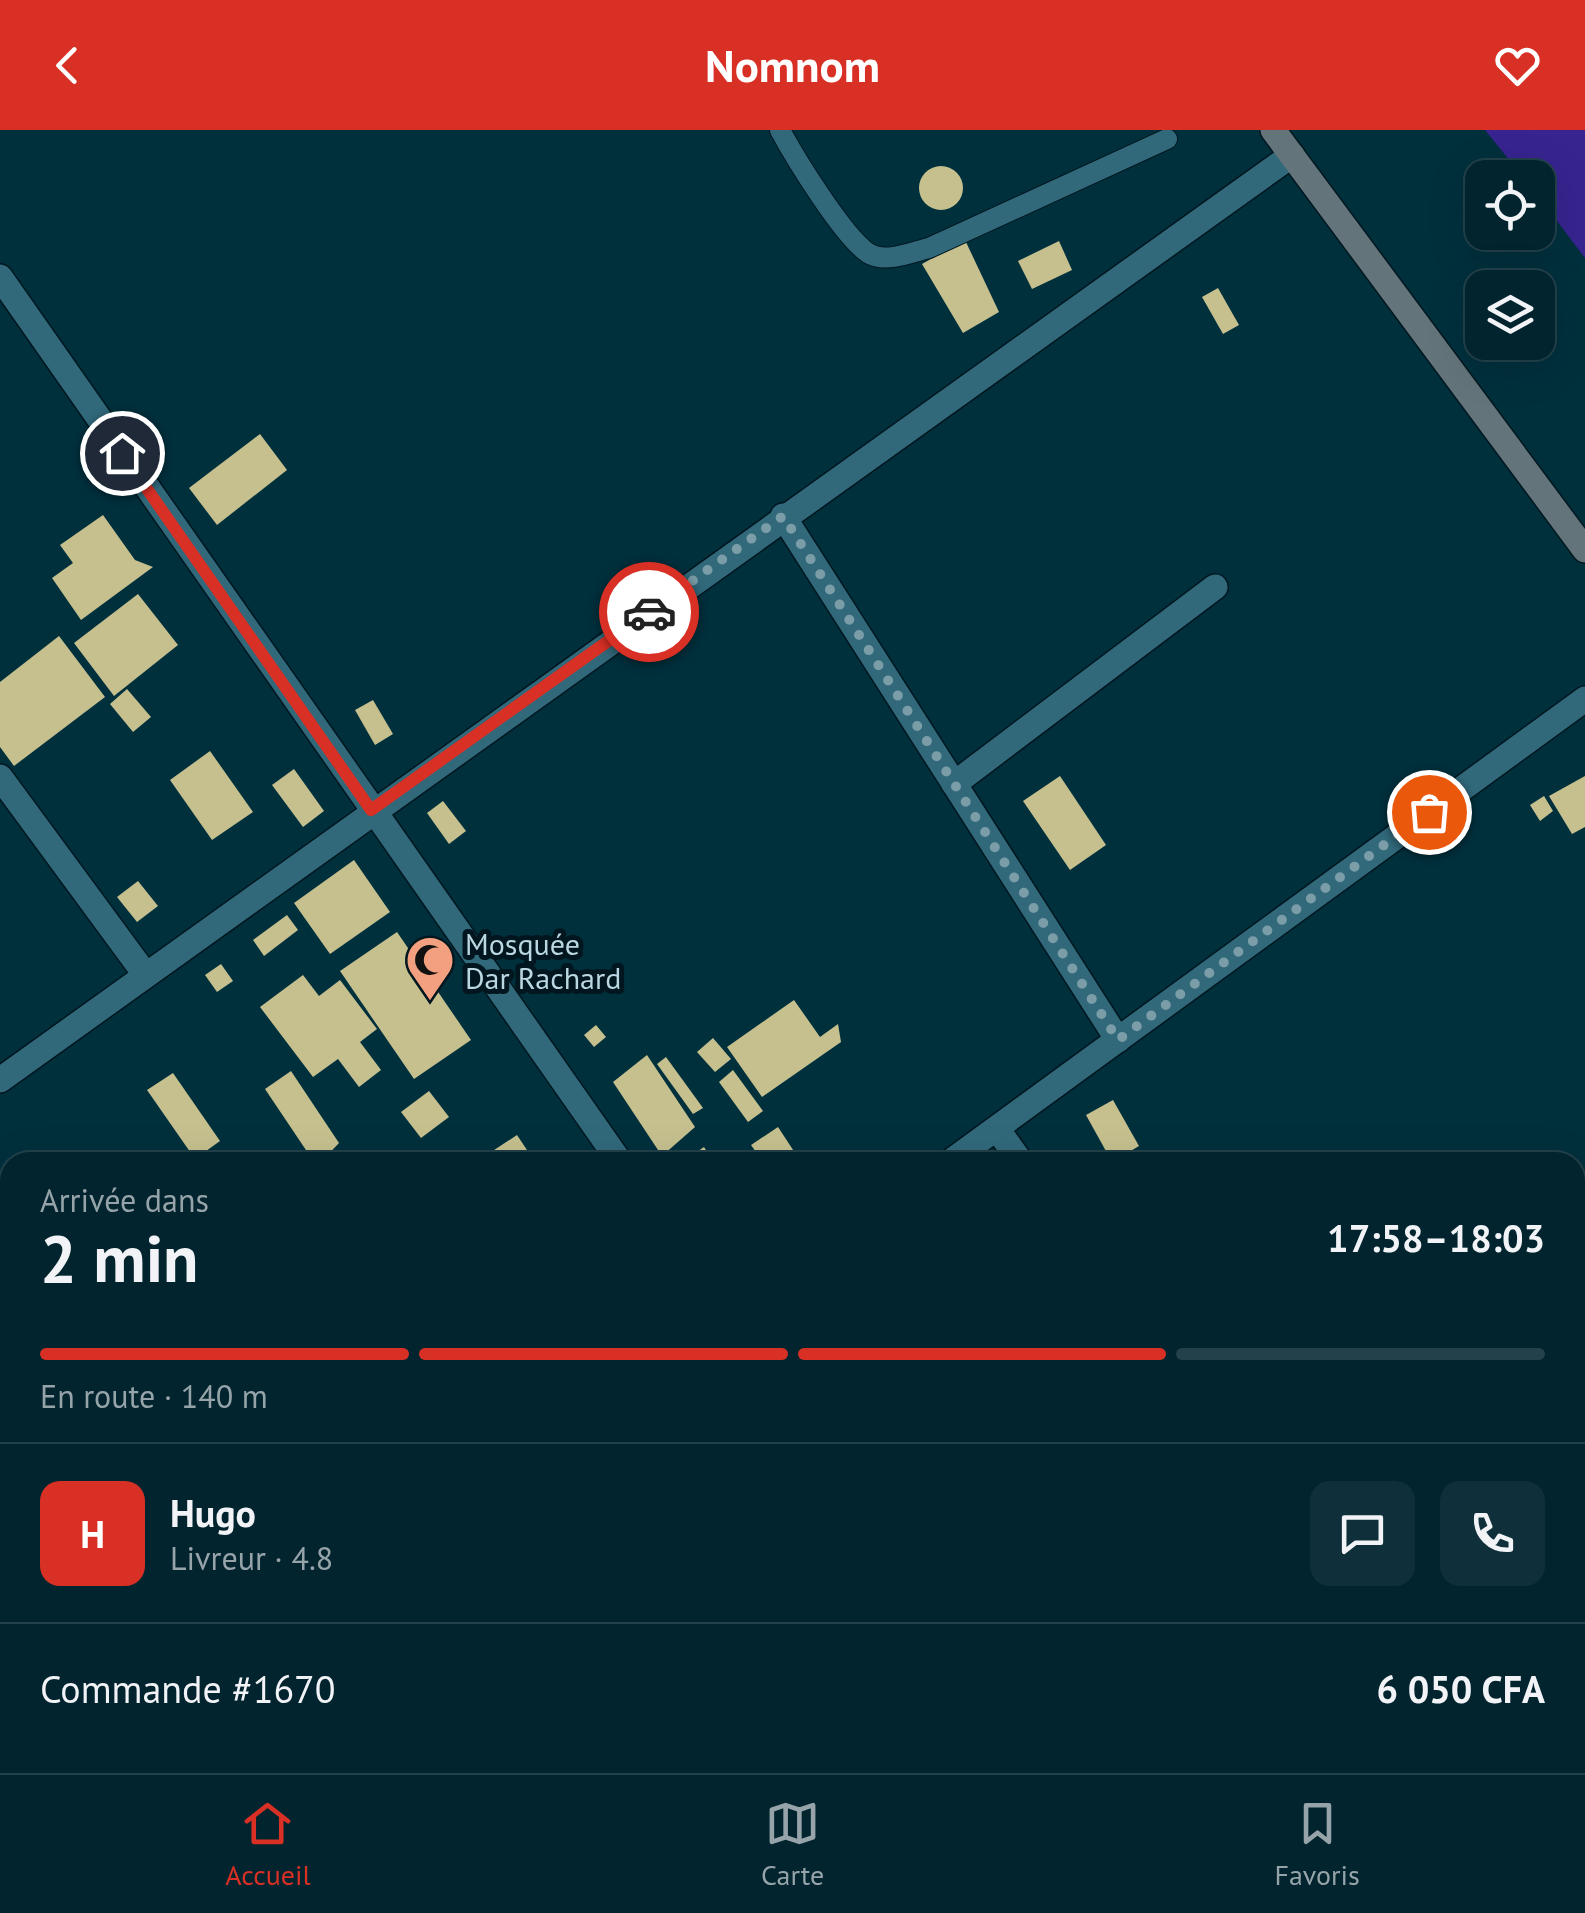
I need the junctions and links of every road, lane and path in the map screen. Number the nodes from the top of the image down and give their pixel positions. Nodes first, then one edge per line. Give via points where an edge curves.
1 (780, 130) edge
2 (1273, 130) edge
3 (1167, 140) dead end
4 (1292, 155) junction
5 (3, 288) edge
6 (783, 516) junction
7 (1585, 550) edge
8 (1215, 587) dead end
9 (1585, 699) edge
10 (0, 777) edge
11 (954, 784) junction
12 (371, 810) junction
13 (146, 974) junction
14 (1118, 1040) junction
15 (0, 1080) edge
16 (997, 1128) junction
17 (613, 1152) edge
18 (964, 1152) edge
19 (1014, 1152) edge

1 - 3 lane via 854,237 869,254 891,258 930,248
2 - 4 main road
4 - 6 street
4 - 7 main road
5 - 12 street
6 - 11 street
6 - 12 street
8 - 11 street
9 - 14 street
10 - 13 street
11 - 14 street
12 - 13 street
12 - 17 street
13 - 15 street
14 - 16 street
16 - 18 street
16 - 19 street

